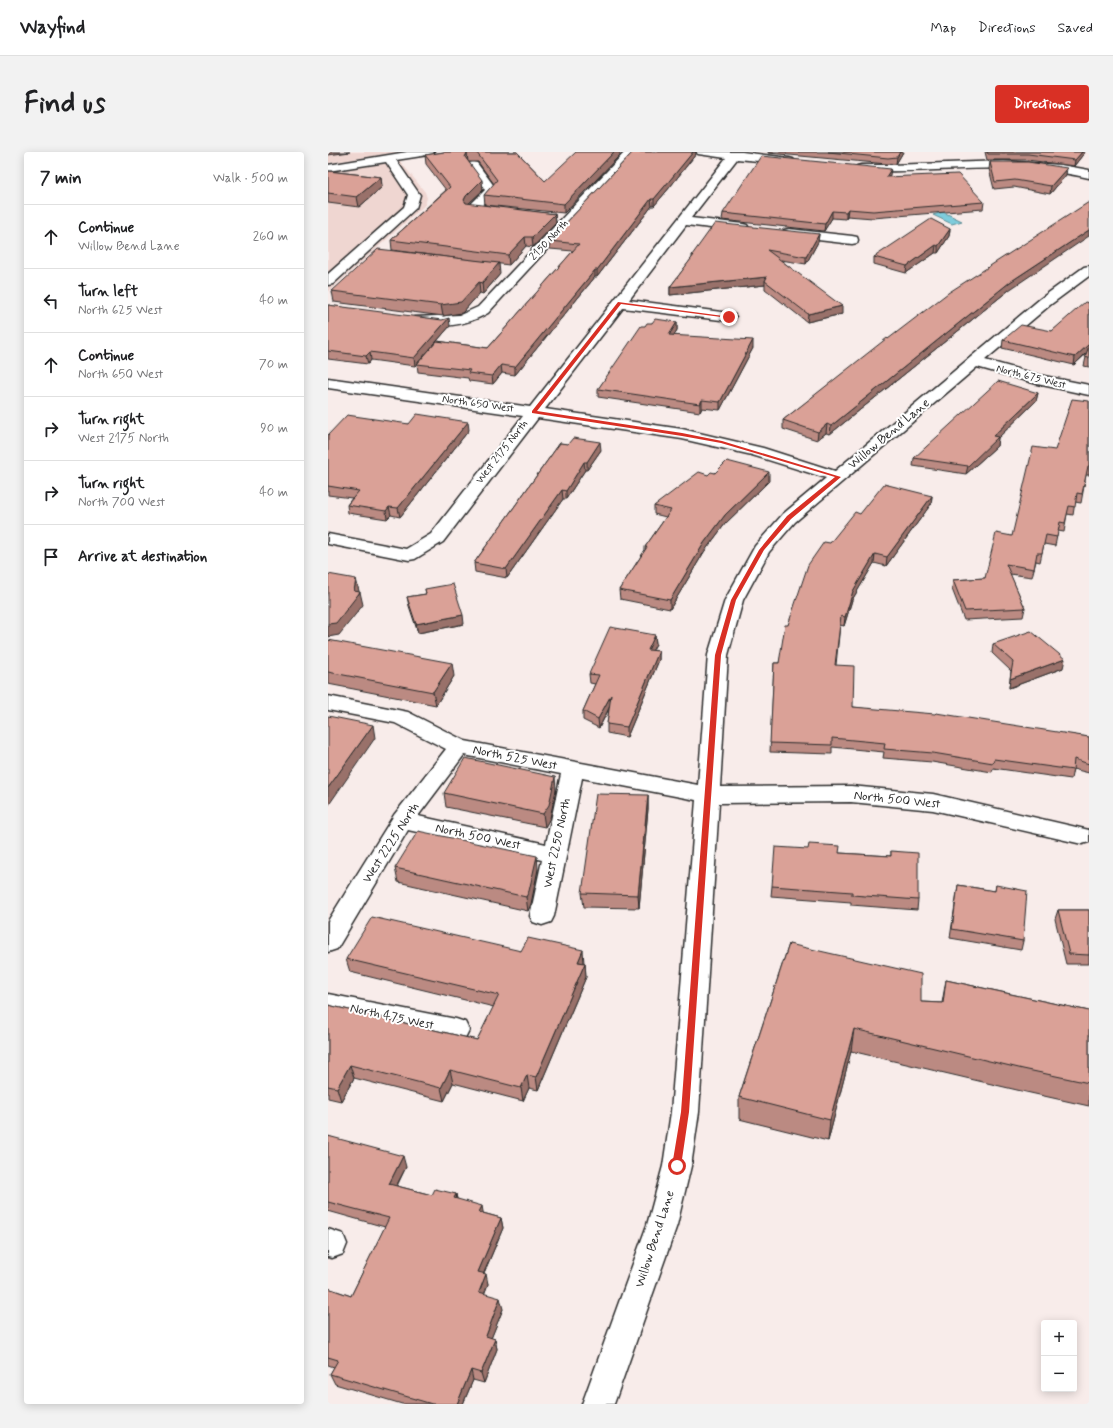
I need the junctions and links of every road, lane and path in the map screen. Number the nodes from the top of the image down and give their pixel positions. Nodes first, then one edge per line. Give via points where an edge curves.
1 (428, 152) edge
2 (631, 152) edge
3 (702, 152) edge
4 (735, 154) edge
5 (936, 155) dead end
6 (389, 158) junction
7 (800, 162) edge
8 (473, 165) edge
9 (943, 167) junction
10 (328, 168) edge
11 (852, 168) edge
12 (1089, 174) edge
13 (487, 210) edge
14 (554, 218) edge
15 (568, 219) junction
16 (683, 221) junction
17 (752, 229) edge
18 (775, 231) edge
19 (852, 240) dead end
20 (362, 252) junction
21 (377, 254) edge
22 (504, 269) edge
23 (520, 271) junction
24 (1085, 277) edge
25 (328, 281) edge
26 (620, 303) junction
27 (729, 317) dead end
28 (404, 318) edge
29 (974, 362) junction
30 (328, 383) edge
31 (1089, 390) edge
32 (534, 412) junction
33 (838, 477) junction
34 (328, 539) edge
35 (328, 703) edge
36 (459, 747) junction
37 (573, 769) junction
38 (709, 795) junction
39 (402, 821) junction
40 (1082, 836) dead end
41 (555, 854) junction
42 (542, 916) dead end
43 (328, 942) edge
44 (328, 1004) edge
45 (456, 1030) dead end
46 (598, 1404) edge

1 - 6 street
2 - 15 street, 2150 North
3 - 4 street
4 - 7 street
4 - 16 street, West 2175 North
5 - 9 street
6 - 10 street
6 - 20 street via 414,195 410,208
8 - 13 street via 491,190 472,209
9 - 11 street via 887,170
9 - 12 street via 1027,164
14 - 15 street
15 - 23 street, 2150 North
16 - 17 street
16 - 26 street, West 2175 North
18 - 19 street
20 - 21 street
20 - 25 street
22 - 23 street
23 - 28 street, 2150 North via 483,310 468,318 443,322
24 - 29 street, Willow Bend Lane via 1045,302
26 - 27 street
26 - 32 street, West 2175 North
29 - 31 street, North 675 West
29 - 33 street, Willow Bend Lane
30 - 32 street, North 650 West
32 - 33 street, North 650 West via 722,442
32 - 34 street, West 2175 North via 437,538 409,555
33 - 38 street, Willow Bend Lane via 789,518 761,550 734,600 718,655
35 - 36 street, North 525 West via 401,717
36 - 37 street, North 525 West
36 - 39 street, West 2225 North
37 - 38 street, North 525 West
37 - 41 street, West 2250 North
38 - 40 street, North 500 West via 851,794 933,802
38 - 46 street, Willow Bend Lane via 685,1112 677,1166 662,1225
39 - 41 street, North 500 West
39 - 43 street, West 2225 North
41 - 42 street, West 2250 North
44 - 45 street, North 475 West

